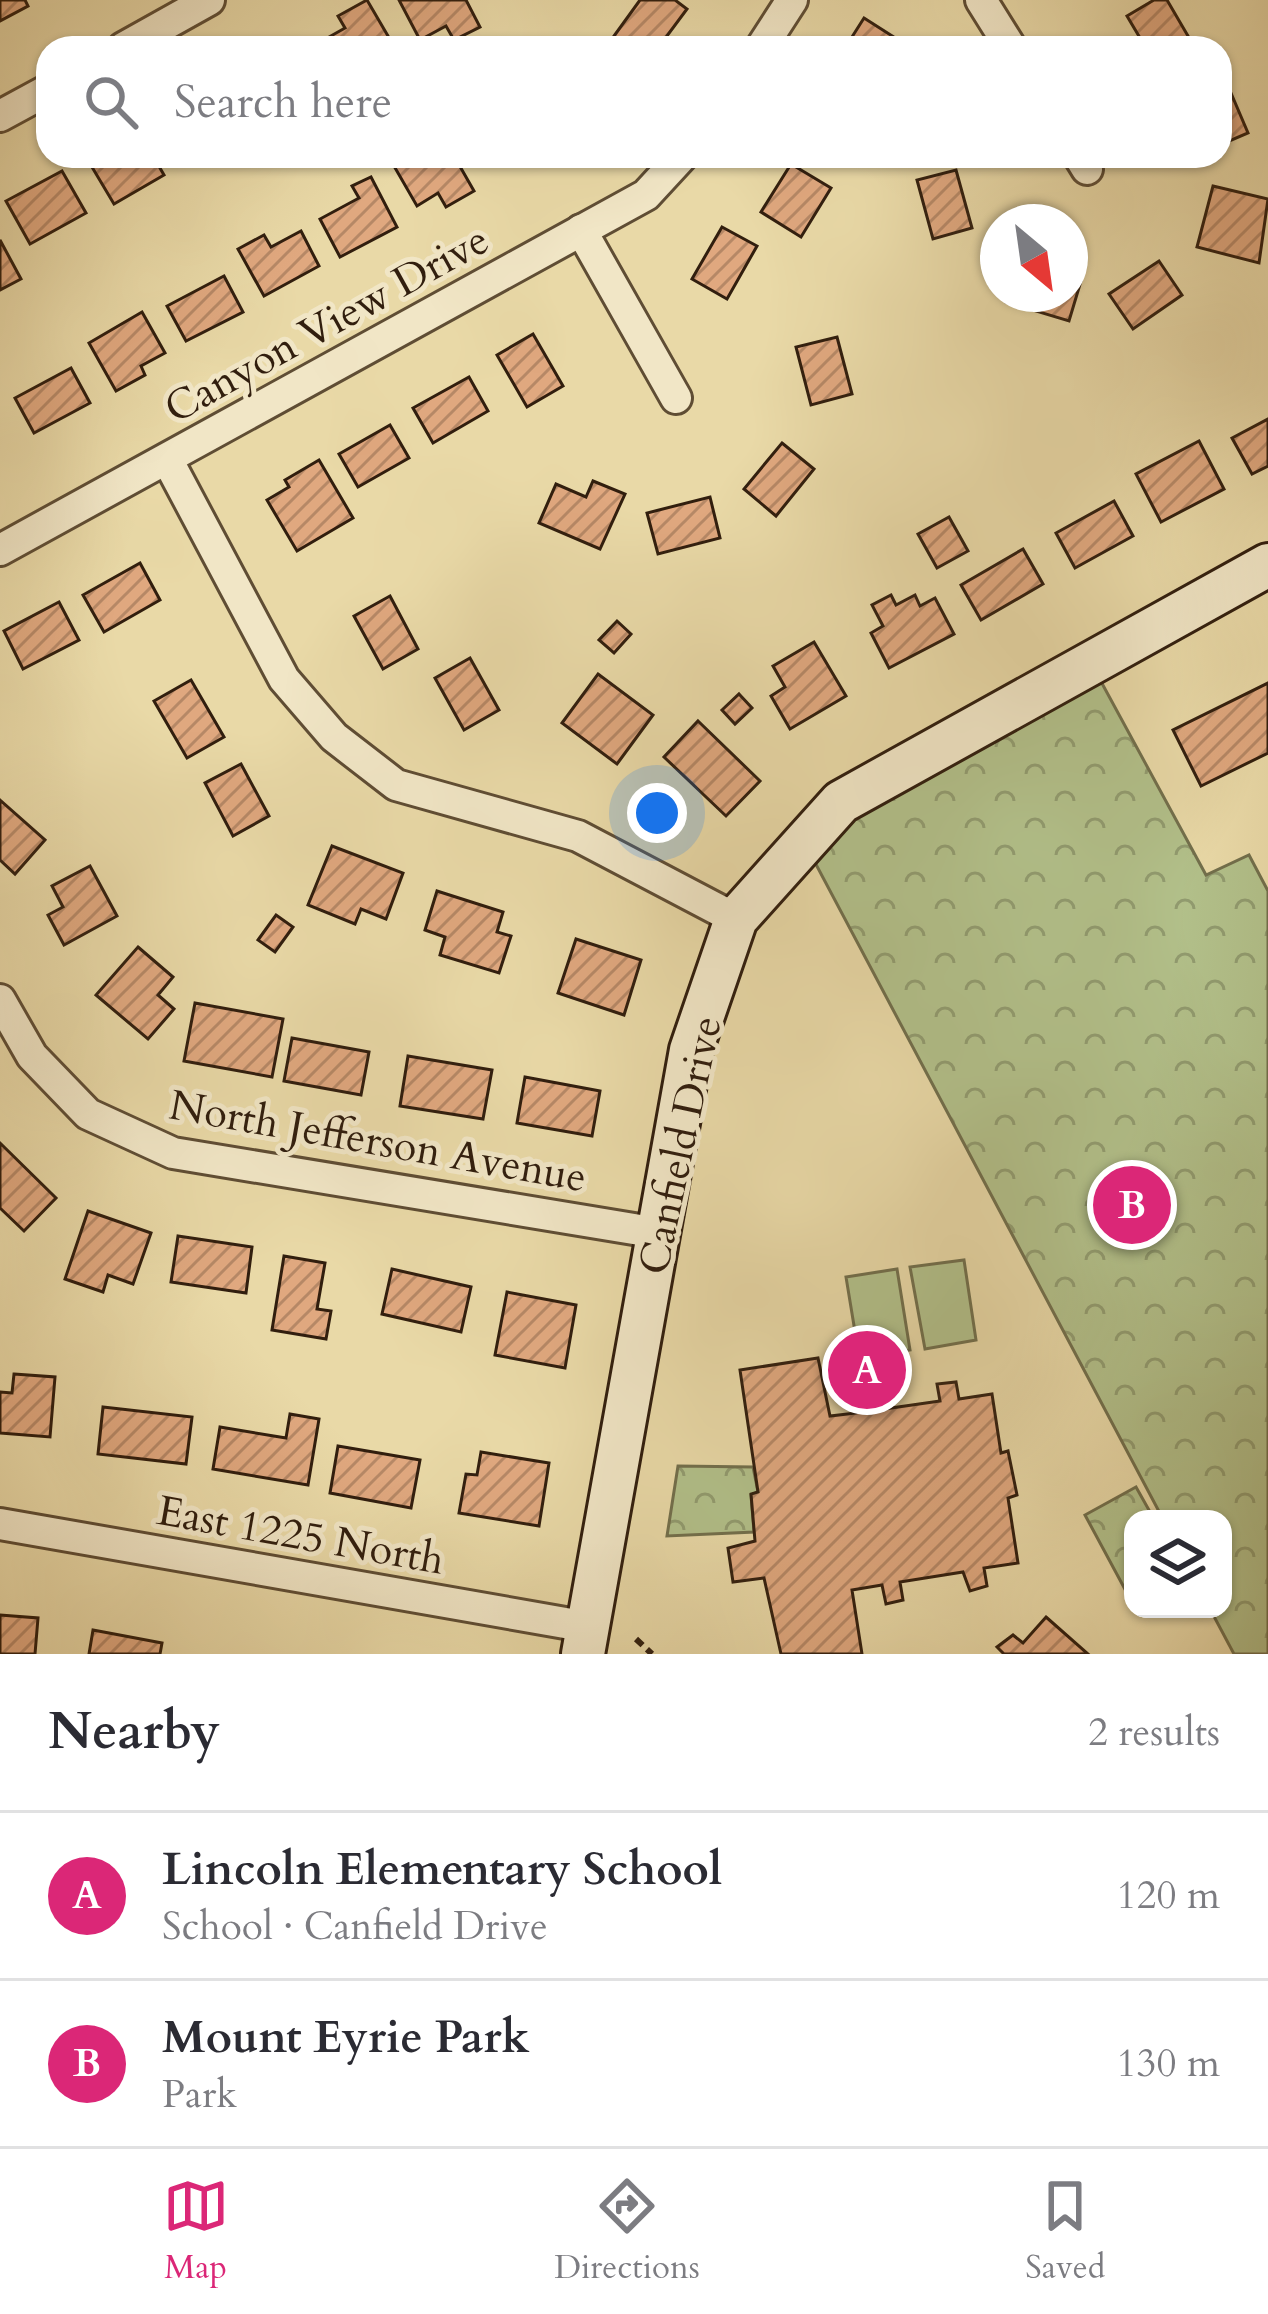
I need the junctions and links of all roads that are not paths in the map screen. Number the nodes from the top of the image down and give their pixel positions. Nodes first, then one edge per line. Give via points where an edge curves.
1 (209, 0) edge
2 (792, 0) edge
3 (981, 0) edge
4 (144, 36) edge
5 (769, 36) edge
6 (1004, 36) edge
7 (36, 96) edge
8 (0, 116) edge
9 (671, 168) edge
10 (581, 230) junction
11 (676, 398) dead end
12 (167, 459) junction
13 (0, 550) edge
14 (1268, 566) edge
15 (736, 919) junction
16 (0, 1000) edge
17 (658, 1233) junction
18 (0, 1524) edge
19 (585, 1640) edge

1 - 4 street
2 - 5 street
3 - 6 street
7 - 8 street
9 - 10 street, Canyon View Drive via 646,195
10 - 11 street
10 - 12 street, Canyon View Drive
12 - 13 street, Canyon View Drive
12 - 15 street via 284,680 334,737 396,785 578,836
14 - 15 street, Canfield Drive via 842,802
15 - 17 street, Canfield Drive via 691,1051
16 - 17 street, North Jefferson Avenue via 32,1056 88,1114 173,1154
17 - 19 street, Canfield Drive
18 - 19 street, East 1225 North

